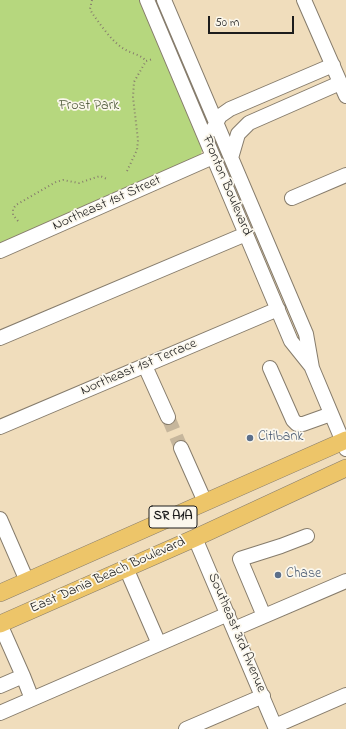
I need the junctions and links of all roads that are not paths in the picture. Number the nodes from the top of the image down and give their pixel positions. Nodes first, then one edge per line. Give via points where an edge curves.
1 (147, 0) edge
2 (164, 0) edge
3 (304, 0) edge
4 (333, 65) junction
5 (340, 83) junction
6 (346, 96) edge
7 (216, 122) junction
8 (211, 151) junction
9 (232, 158) junction
10 (346, 175) edge
11 (292, 198) dead end
12 (246, 234) junction
13 (0, 251) edge
14 (278, 310) junction
15 (0, 338) edge
16 (145, 366) junction
17 (270, 368) dead end
18 (312, 368) junction
19 (331, 414) junction
20 (168, 417) tunnel mouth
21 (0, 427) edge
22 (345, 444) edge
23 (181, 448) tunnel mouth
24 (346, 468) edge
25 (206, 502) junction
26 (0, 519) edge
27 (307, 536) dead end
28 (195, 538) junction
29 (4, 542) edge
30 (126, 568) junction
31 (27, 581) junction
32 (346, 581) edge
33 (0, 593) edge
34 (228, 614) junction
35 (264, 616) junction
36 (0, 624) edge
37 (234, 629) junction
38 (159, 644) junction
39 (23, 676) junction
40 (0, 686) edge
41 (346, 695) edge
42 (263, 696) junction
43 (32, 699) junction
44 (0, 713) edge
45 (276, 728) edge
46 (186, 729) edge

1 - 8 street, Fronton Boulevard
2 - 7 street, Fronton Boulevard
3 - 4 street
4 - 5 street
4 - 7 street via 238,105 224,113
5 - 6 street
5 - 9 street via 250,123 238,134
7 - 8 street
7 - 9 street, Fronton Boulevard
8 - 12 street, Fronton Boulevard
8 - 13 street, Northeast 1st Street
9 - 18 street, Fronton Boulevard via 306,334
10 - 11 street
12 - 14 street, Fronton Boulevard
12 - 15 street
14 - 16 street, Northeast 1st Terrace
14 - 18 street, Fronton Boulevard via 291,341
16 - 20 street
16 - 21 street, Northeast 1st Terrace
17 - 19 street via 297,424
18 - 19 street, Fronton Boulevard
19 - 22 street, Fronton Boulevard
22 - 25 main road, East Dania Beach Boulevard / SR A1A
23 - 25 street
24 - 28 main road, East Dania Beach Boulevard / SR A1A
25 - 31 main road, East Dania Beach Boulevard / SR A1A
26 - 29 street
27 - 35 street via 240,559
28 - 30 main road, East Dania Beach Boulevard / SR A1A
28 - 34 street, Southeast 3rd Avenue
29 - 31 street
30 - 36 main road, East Dania Beach Boulevard / SR A1A
30 - 38 street
31 - 33 main road, East Dania Beach Boulevard / SR A1A
32 - 35 street
34 - 37 street, Southeast 3rd Avenue
34 - 38 street
35 - 37 street
36 - 39 street
37 - 42 street, Southeast 3rd Avenue
38 - 43 street
39 - 40 street
39 - 43 street
41 - 45 street
42 - 45 street, Southeast 3rd Avenue
42 - 46 street
43 - 44 street

